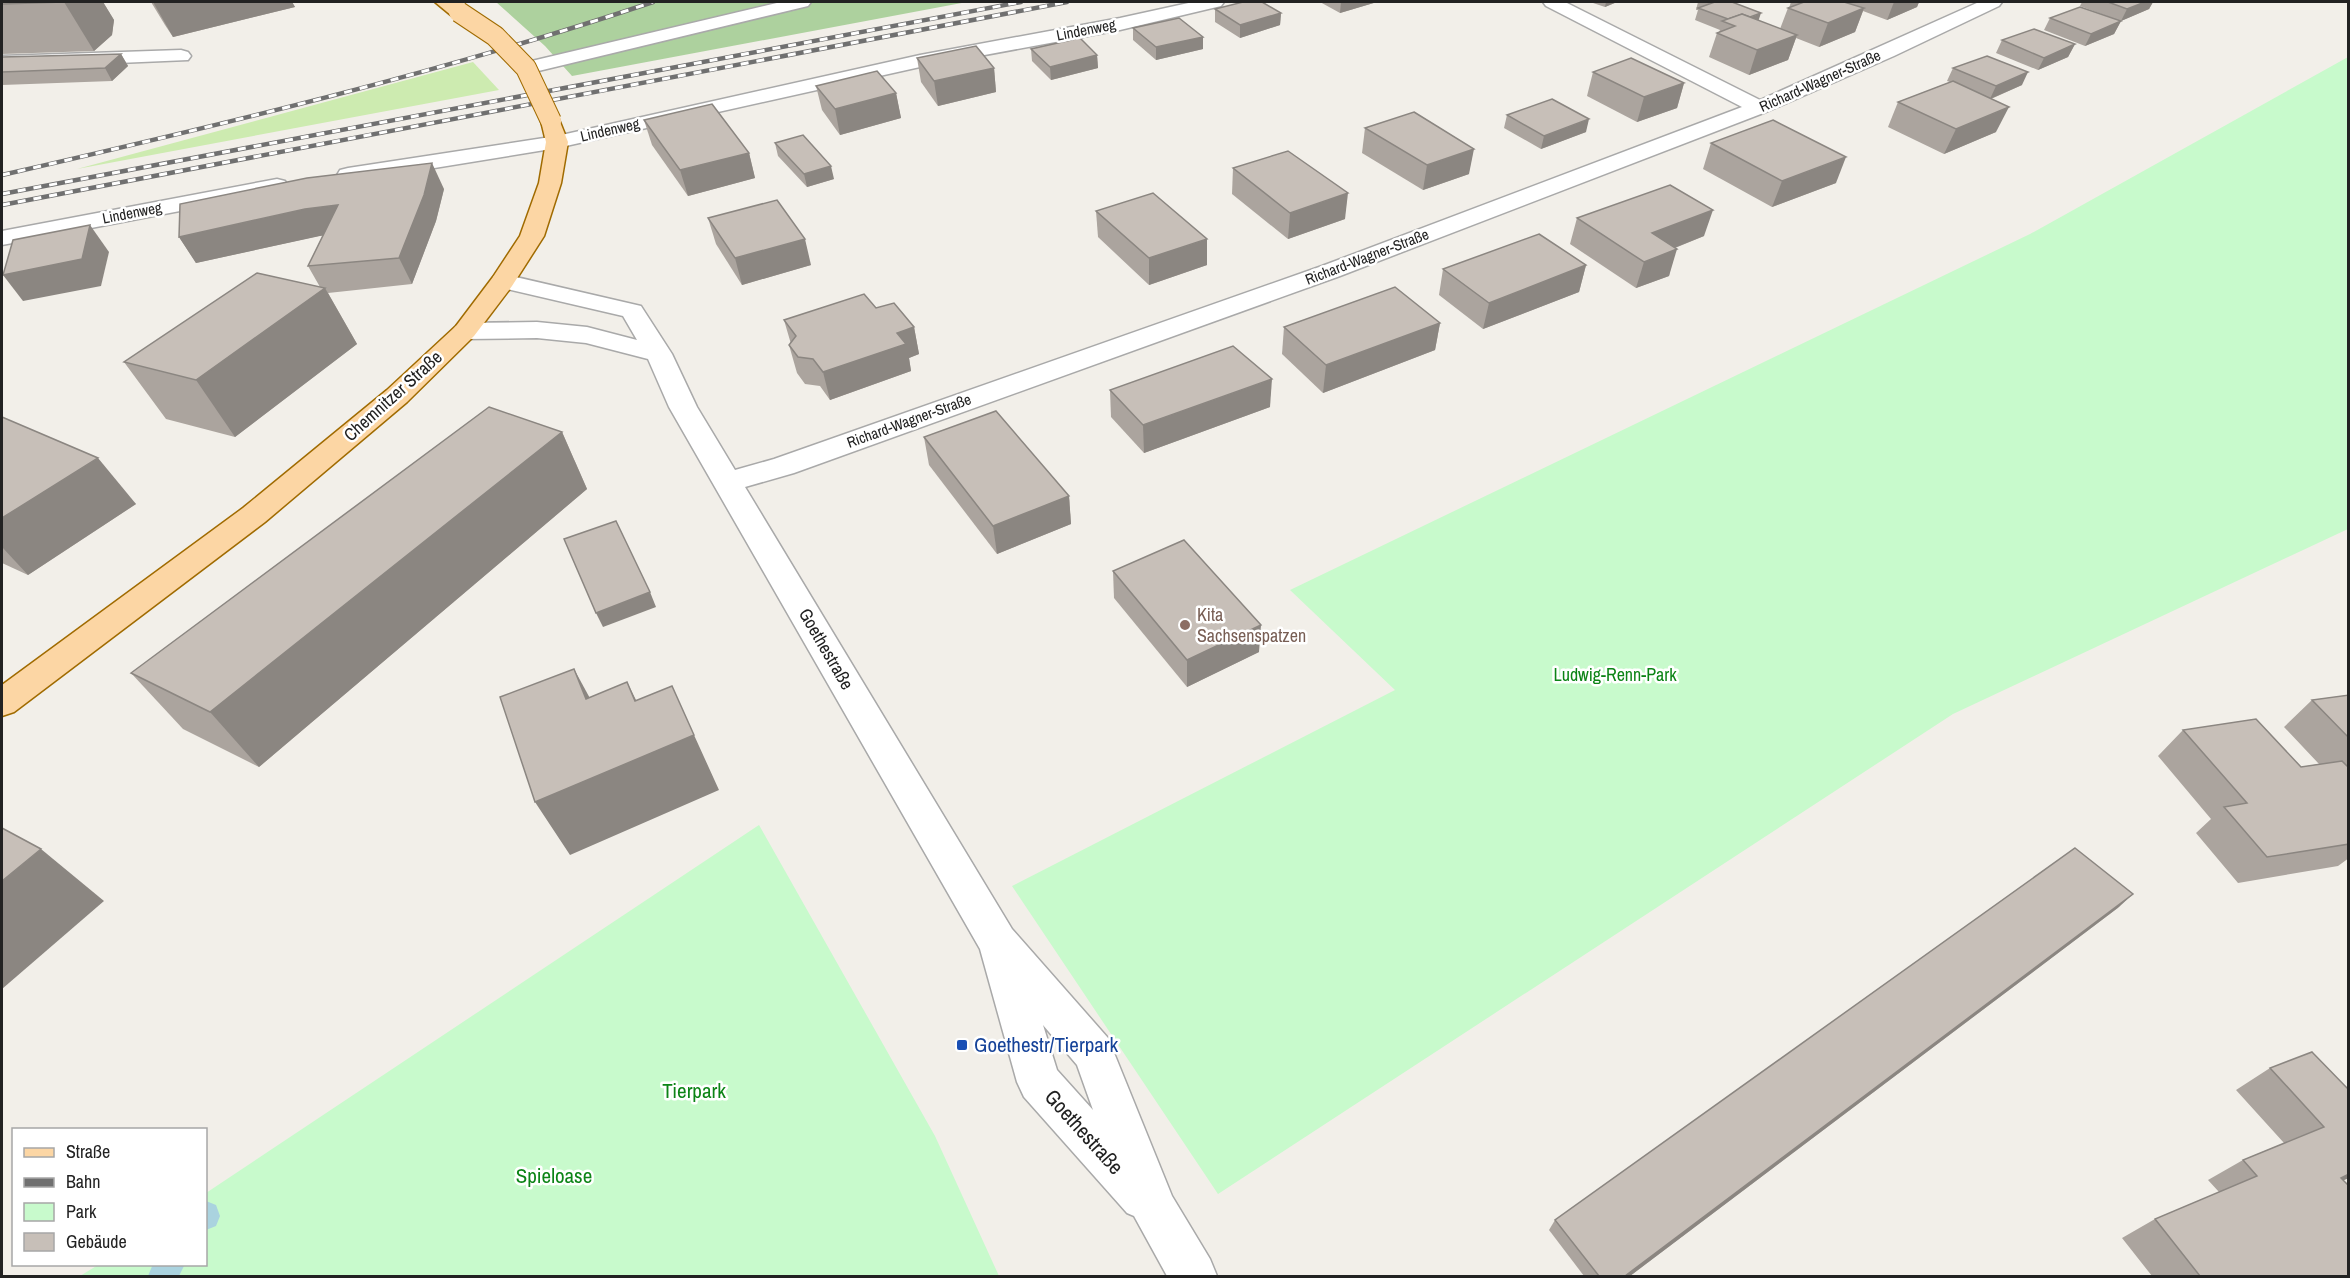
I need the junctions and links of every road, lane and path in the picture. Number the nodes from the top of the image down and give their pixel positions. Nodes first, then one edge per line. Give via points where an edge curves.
1 (802, 2) edge
2 (1215, 2) edge
3 (1552, 2) edge
4 (1993, 2) edge
5 (451, 7) edge
6 (181, 56) dead end
7 (2, 62) edge
8 (526, 68) junction
9 (1759, 108) junction
10 (554, 132) junction
11 (329, 178) edge
12 (294, 184) edge
13 (2, 238) edge
14 (503, 281) junction
15 (465, 332) junction
16 (659, 354) junction
17 (729, 482) junction
18 (2, 703) edge
19 (998, 942) junction
20 (1155, 1211) junction
21 (1193, 1276) edge

1 - 8 street
2 - 10 street, Lindenweg via 1120,24
3 - 9 street
4 - 9 street, Richard-Wagner-Straße
5 - 8 main road, bridge via 495,36
6 - 7 street
8 - 10 main road, bridge
9 - 17 street, Richard-Wagner-Straße via 1331,271 784,466
10 - 11 street, Lindenweg
10 - 14 main road, Chemnitzer Straße via 550,183 532,236
12 - 13 street, Lindenweg
14 - 15 main road, Chemnitzer Straße
14 - 16 street, Goethestraße via 632,311
15 - 16 street via 537,330 587,334
15 - 18 main road, Chemnitzer Straße via 397,396 254,515
16 - 17 street, Goethestraße via 683,407
17 - 19 street, Goethestraße
19 - 20 street, Goethestraße via 1093,1052
19 - 20 street, Goethestraße via 1039,1082
20 - 21 street, Goethestraße

